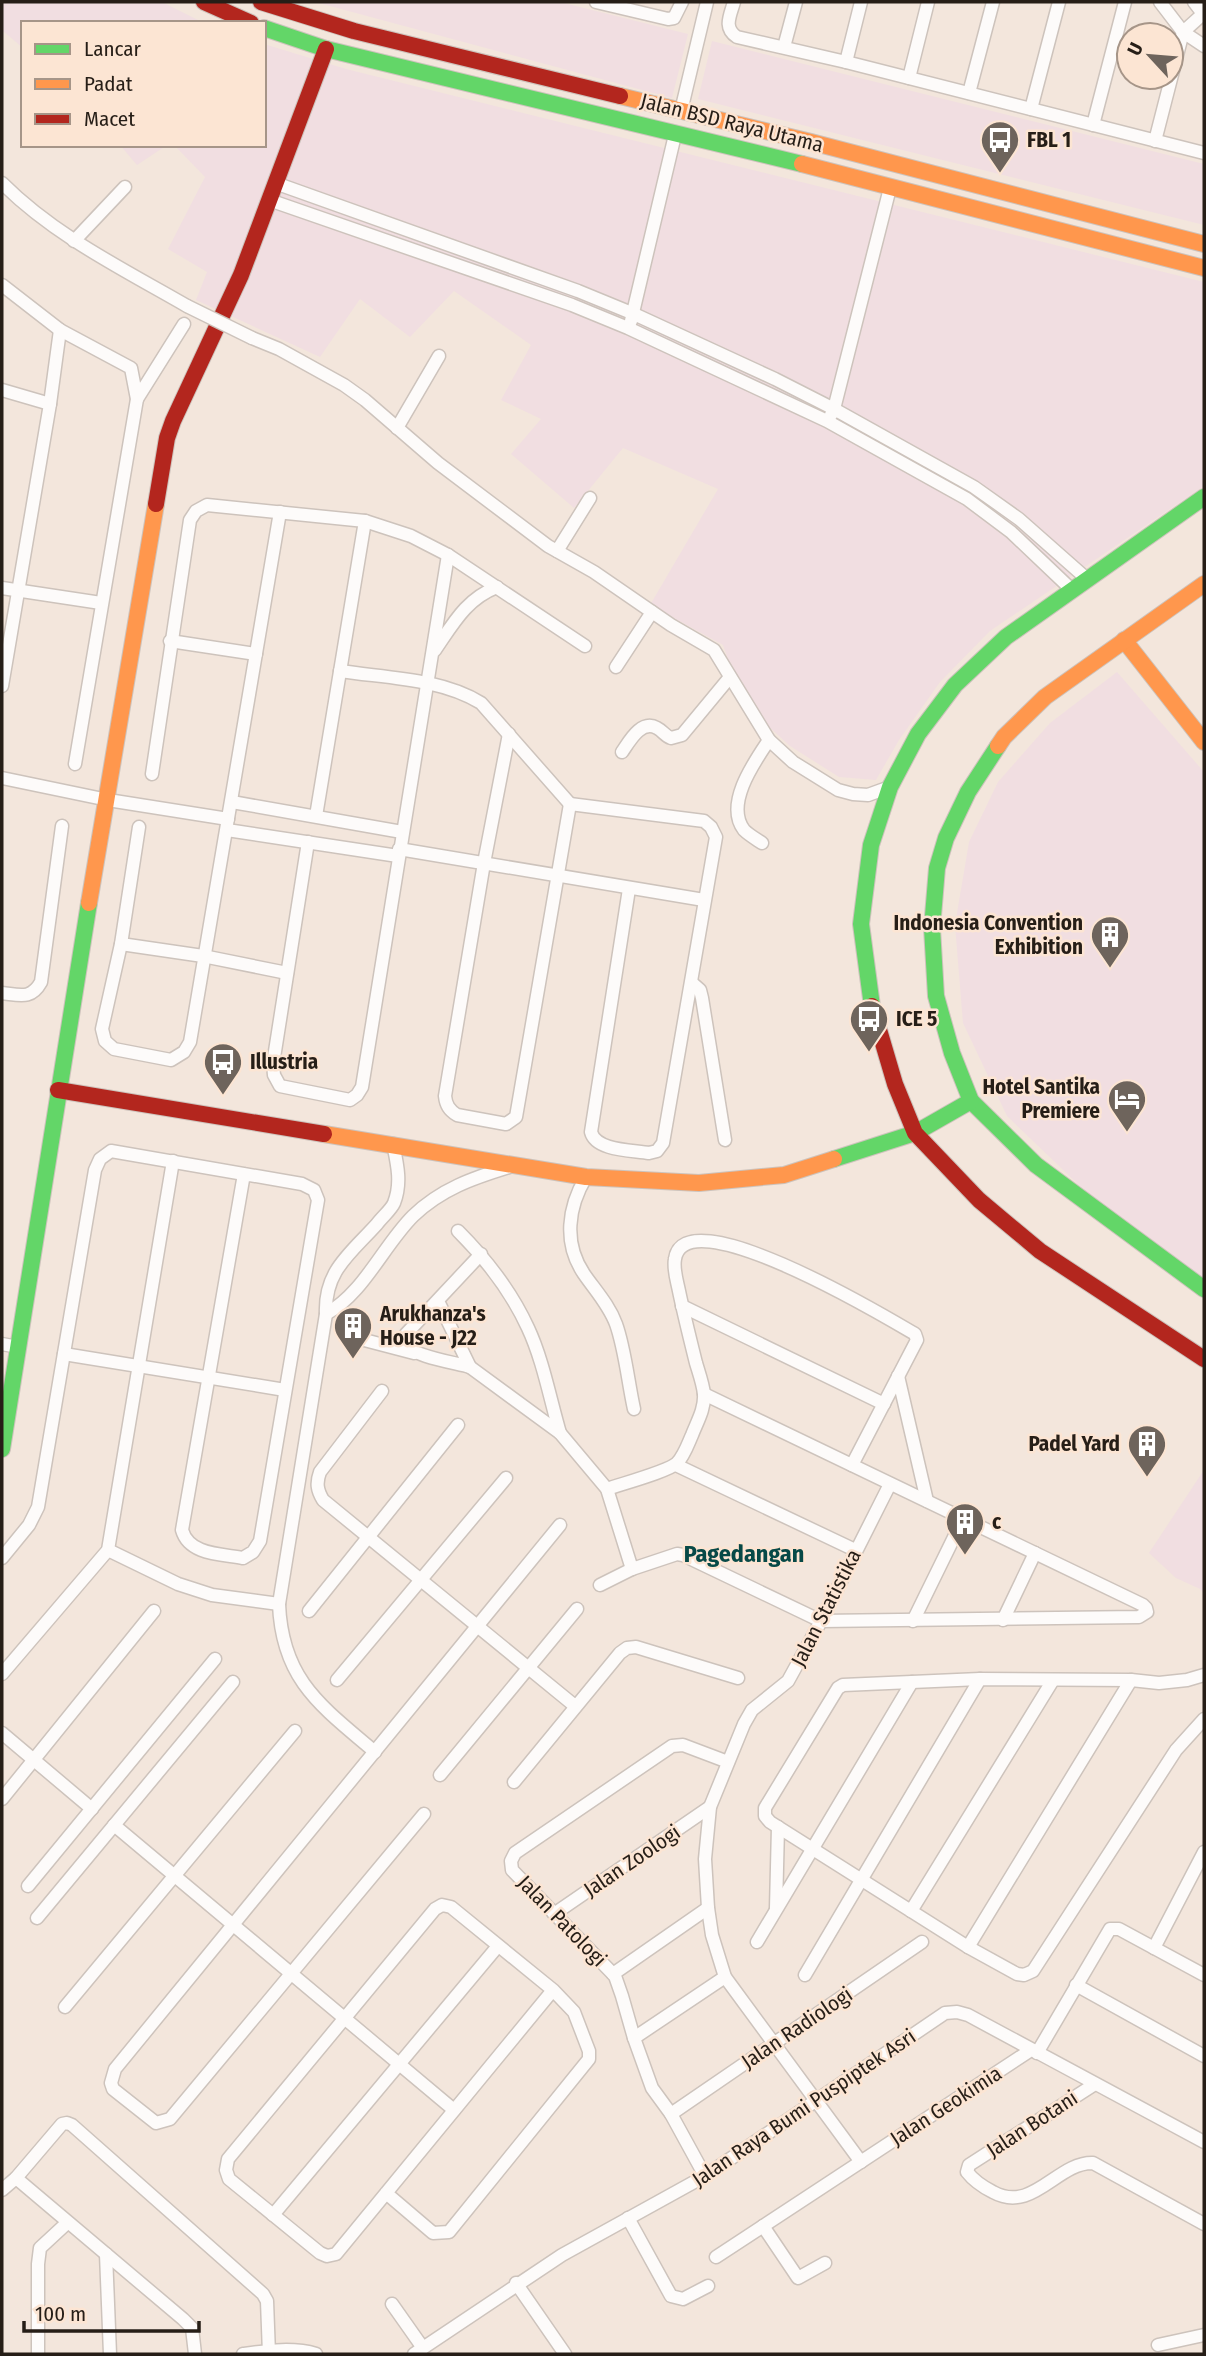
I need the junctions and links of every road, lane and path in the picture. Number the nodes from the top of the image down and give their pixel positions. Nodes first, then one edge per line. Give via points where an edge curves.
1 (204, 2) edge
2 (259, 2) edge
3 (598, 2) edge
4 (682, 2) edge
5 (708, 2) edge
6 (733, 2) edge
7 (796, 2) edge
8 (861, 2) edge
9 (929, 2) edge
10 (993, 2) edge
11 (1059, 2) edge
12 (1125, 2) edge
13 (1160, 2) edge
14 (1194, 2) edge
15 (1203, 15) edge
16 (246, 21) edge
17 (251, 21) edge
18 (1173, 21) edge
19 (266, 29) edge
20 (1185, 30) edge
21 (1185, 33) edge
22 (1204, 46) edge
23 (784, 47) junction
24 (326, 49) junction
25 (846, 62) junction
26 (909, 78) junction
27 (1168, 91) edge
28 (969, 93) junction
29 (1031, 109) junction
30 (681, 111) junction
31 (1093, 125) junction
32 (675, 135) junction
33 (1155, 141) junction
34 (1204, 153) edge
35 (2, 183) edge
36 (278, 184) junction
37 (125, 187) dead end
38 (890, 188) junction
39 (272, 201) junction
40 (1055, 207) junction
41 (1050, 230) junction
42 (74, 241) junction
43 (1204, 244) edge
44 (1204, 268) edge
45 (2, 285) edge
46 (634, 314) junction
47 (184, 324) dead end
48 (628, 328) junction
49 (60, 330) junction
50 (439, 356) dead end
51 (2, 389) edge
52 (137, 399) junction
53 (50, 404) junction
54 (834, 409) junction
55 (827, 421) junction
56 (397, 428) junction
57 (974, 487) junction
58 (1204, 497) edge
59 (590, 498) dead end
60 (967, 499) junction
61 (280, 512) junction
62 (365, 521) junction
63 (557, 551) junction
64 (448, 555) junction
65 (1087, 579) junction
66 (1204, 584) edge
67 (497, 587) junction
68 (2, 589) edge
69 (1072, 590) junction
70 (18, 591) junction
71 (101, 603) junction
72 (652, 612) junction
73 (1124, 640) junction
74 (170, 641) junction
75 (585, 646) dead end
76 (433, 652) junction
77 (256, 654) junction
78 (616, 667) dead end
79 (340, 671) junction
80 (730, 677) junction
81 (428, 684) junction
82 (2, 687) edge
83 (509, 734) junction
84 (769, 740) junction
85 (1204, 742) edge
86 (622, 752) dead end
87 (75, 764) dead end
88 (152, 774) dead end
89 (2, 778) edge
90 (890, 787) junction
91 (108, 800) junction
92 (232, 802) junction
93 (570, 804) junction
94 (316, 816) junction
95 (228, 825) junction
96 (62, 826) dead end
97 (139, 827) dead end
98 (402, 832) junction
99 (308, 842) junction
100 (762, 843) dead end
101 (398, 853) junction
102 (484, 863) junction
103 (556, 877) junction
104 (629, 889) junction
105 (704, 900) junction
106 (121, 944) junction
107 (203, 956) junction
108 (287, 973) junction
109 (692, 983) junction
110 (2, 993) edge
111 (58, 1090) junction
112 (971, 1101) junction
113 (915, 1133) junction
114 (725, 1140) dead end
115 (393, 1144) junction
116 (173, 1161) junction
117 (515, 1165) junction
118 (244, 1174) junction
119 (586, 1177) junction
120 (393, 1205) junction
121 (412, 1217) junction
122 (458, 1231) dead end
123 (481, 1254) junction
124 (1204, 1289) edge
125 (438, 1301) junction
126 (682, 1306) junction
127 (326, 1314) junction
128 (349, 1336) dead end
129 (10, 1345) edge
130 (414, 1353) junction
131 (64, 1354) junction
132 (1204, 1359) edge
133 (470, 1367) junction
134 (138, 1368) junction
135 (898, 1376) junction
136 (208, 1378) junction
137 (285, 1390) junction
138 (382, 1391) dead end
139 (704, 1394) junction
140 (884, 1404) junction
141 (634, 1409) dead end
142 (458, 1425) dead end
143 (559, 1433) junction
144 (2, 1448) edge
145 (676, 1465) junction
146 (852, 1465) junction
147 (506, 1478) dead end
148 (890, 1484) junction
149 (607, 1489) junction
150 (927, 1502) junction
151 (963, 1519) junction
152 (560, 1525) dead end
153 (368, 1537) junction
154 (108, 1550) junction
155 (855, 1550) junction
156 (1035, 1553) junction
157 (2, 1558) edge
158 (632, 1569) junction
159 (421, 1580) junction
160 (600, 1585) dead end
161 (279, 1604) junction
162 (577, 1609) dead end
163 (154, 1611) dead end
164 (309, 1611) dead end
165 (913, 1620) junction
166 (1003, 1620) junction
167 (821, 1621) junction
168 (477, 1626) junction
169 (215, 1659) dead end
170 (528, 1668) junction
171 (2, 1674) edge
172 (1204, 1675) edge
173 (738, 1678) dead end
174 (980, 1679) junction
175 (337, 1680) dead end
176 (1053, 1680) junction
177 (1131, 1680) junction
178 (233, 1682) dead end
179 (912, 1682) junction
180 (575, 1706) junction
181 (1204, 1719) edge
182 (295, 1731) dead end
183 (2, 1733) edge
184 (375, 1752) junction
185 (34, 1760) junction
186 (728, 1762) junction
187 (440, 1775) dead end
188 (514, 1782) dead end
189 (2, 1799) edge
190 (710, 1807) junction
191 (92, 1809) junction
192 (424, 1814) dead end
193 (114, 1825) junction
194 (778, 1827) junction
195 (813, 1849) junction
196 (1204, 1852) edge
197 (175, 1876) junction
198 (861, 1880) junction
199 (29, 1886) dead end
200 (708, 1908) junction
201 (776, 1910) junction
202 (911, 1911) junction
203 (554, 1914) junction
204 (37, 1918) dead end
205 (233, 1925) junction
206 (757, 1942) dead end
207 (922, 1942) dead end
208 (498, 1945) junction
209 (968, 1947) junction
210 (1154, 1948) junction
211 (291, 1973) junction
212 (613, 1974) junction
213 (804, 1975) dead end
214 (1204, 1975) edge
215 (725, 1977) junction
216 (1076, 1986) junction
217 (553, 1990) junction
218 (65, 2007) dead end
219 (344, 2018) junction
220 (634, 2038) junction
221 (774, 2043) junction
222 (1034, 2052) junction
223 (1204, 2056) edge
224 (399, 2064) junction
225 (1095, 2084) junction
226 (816, 2100) junction
227 (454, 2110) junction
228 (671, 2114) junction
229 (1204, 2142) edge
230 (861, 2162) junction
231 (705, 2176) junction
232 (16, 2178) junction
233 (2, 2190) edge
234 (386, 2193) junction
235 (273, 2215) junction
236 (628, 2218) junction
237 (67, 2223) junction
238 (1204, 2224) edge
239 (763, 2226) junction
240 (106, 2255) junction
241 (716, 2257) dead end
242 (825, 2263) dead end
243 (516, 2283) junction
244 (708, 2286) dead end
245 (392, 2304) dead end
246 (1204, 2335) edge
247 (1158, 2345) dead end
248 (419, 2351) edge
249 (269, 2352) edge
250 (558, 2352) edge
251 (38, 2354) edge
252 (110, 2354) edge
253 (195, 2354) edge
254 (243, 2354) edge
255 (316, 2354) edge

1 - 16 main road
2 - 17 main road
2 - 30 main road, Jalan BSD Raya Utama via 354,31
3 - 4 street via 668,19 674,18
5 - 30 street
6 - 23 street via 730,32
7 - 23 street
8 - 25 street
9 - 26 street
10 - 28 street
11 - 29 street
12 - 31 street
13 - 18 street
14 - 15 street
15 - 20 street
19 - 24 main road, Jalan BSD Raya Utama
21 - 22 street
23 - 25 street
24 - 32 main road, Jalan BSD Raya Utama
24 - 36 main road
25 - 26 street
26 - 28 street
27 - 33 street
28 - 29 street
29 - 31 street
30 - 40 main road, Jalan BSD Raya Utama
31 - 33 street
32 - 38 main road, Jalan BSD Raya Utama
32 - 46 street
33 - 34 street
35 - 42 street
36 - 39 main road
36 - 46 street
37 - 42 street
38 - 41 main road, Jalan BSD Raya Utama
38 - 54 street
39 - 48 street
39 - 91 main road via 227,308 175,411 167,438
40 - 41 main road
40 - 43 main road, Jalan BSD Raya Utama
41 - 44 main road, Jalan BSD Raya Utama
42 - 56 street, bridge via 187,306 344,385
45 - 49 street
46 - 48 street
46 - 54 street
47 - 52 street
48 - 55 street
49 - 52 street via 131,368
49 - 53 street
50 - 56 street
51 - 53 street
52 - 71 street
53 - 70 street
54 - 55 street
54 - 57 street
55 - 60 street
56 - 63 street
57 - 60 street
57 - 65 street via 1019,519
58 - 65 main road
59 - 63 street
60 - 69 street via 1011,532
61 - 62 street
61 - 74 street via 207,505 196,511 190,520
61 - 77 street
62 - 64 street via 411,536
62 - 79 street
63 - 72 street
64 - 67 street
64 - 76 street
65 - 69 main road
66 - 73 main road
67 - 75 street
67 - 76 street via 470,604
68 - 70 street
69 - 90 main road via 1006,637 955,685 918,734
70 - 71 street
70 - 82 street
71 - 87 street
72 - 78 street
72 - 80 street via 714,650
73 - 85 main road
73 - 112 main road via 1045,697 1004,737 968,792 946,838 937,868 932,928 936,996
74 - 77 street
74 - 88 street
76 - 81 street
77 - 92 street
79 - 81 street
79 - 94 street
80 - 84 street
80 - 86 street via 682,735 671,738 648,727 635,733
81 - 83 street via 456,690 481,703
81 - 98 street
83 - 93 street
83 - 102 street
84 - 90 street via 793,762 838,790 868,795
84 - 100 street via 749,769 737,816 745,830
89 - 91 street
90 - 113 main road via 871,845 861,924 872,1009
91 - 95 street
91 - 111 main road
92 - 94 street
92 - 95 street
93 - 103 street
93 - 105 street via 704,821 716,837
94 - 98 street
95 - 99 street
95 - 107 street
96 - 110 street via 41,982 36,992 27,996
97 - 106 street
98 - 101 street
99 - 101 street
99 - 108 street
101 - 102 street
101 - 108 street via 362,1087 350,1100 279,1086 273,1065
102 - 103 street
102 - 103 street via 445,1096 457,1115 506,1124 516,1117
103 - 104 street
104 - 105 street
104 - 109 street via 592,1124 593,1138 600,1144 649,1153 663,1143
105 - 109 street
106 - 107 street
106 - 107 street via 102,1029 105,1041 114,1049 171,1060 190,1042
107 - 108 street
109 - 114 street via 702,998
111 - 115 main road
111 - 129 main road
112 - 113 main road
112 - 124 main road via 1036,1165
113 - 119 main road via 784,1175 699,1183
113 - 132 main road via 979,1200 1040,1251
115 - 117 main road
115 - 120 street via 398,1187
116 - 118 street
116 - 131 street via 111,1151 100,1158 94,1170
116 - 134 street
117 - 119 main road
117 - 121 street via 440,1194
118 - 136 street
118 - 137 street via 302,1184 314,1190 318,1200
119 - 141 street via 571,1210 573,1252 616,1324
120 - 121 street
120 - 127 street via 332,1276 325,1295
121 - 127 street via 341,1304
122 - 123 street
123 - 125 street
123 - 143 street via 529,1330
125 - 130 street via 406,1334 406,1346
125 - 133 street
126 - 135 street via 675,1267 679,1248 694,1240 727,1243 862,1303 915,1334
126 - 139 street
126 - 140 street
127 - 161 street
128 - 130 street
129 - 144 main road
130 - 133 street
131 - 134 street
131 - 157 street via 38,1507
133 - 143 street
134 - 136 street
134 - 154 street
135 - 140 street
135 - 150 street
136 - 137 street
136 - 137 street via 182,1530 195,1549 243,1558 260,1541
138 - 153 street via 317,1480 323,1500
139 - 145 street via 702,1412
139 - 146 street
140 - 146 street
142 - 153 street
143 - 149 street
145 - 149 street
145 - 155 street
146 - 148 street
147 - 159 street
148 - 150 street
148 - 155 street, Jalan Statistika
149 - 158 street
150 - 151 street
151 - 156 street
151 - 165 street
152 - 168 street
153 - 159 street
153 - 164 street
154 - 161 street via 212,1595
154 - 171 street
155 - 167 street, Jalan Statistika
156 - 166 street
156 - 166 street via 1143,1605 1147,1612 1139,1617
158 - 160 street
158 - 167 street via 683,1555
159 - 168 street
159 - 175 street
161 - 184 street via 283,1643 304,1686
162 - 170 street
163 - 185 street
165 - 166 street
165 - 167 street
167 - 186 street, Jalan Statistika via 788,1681 752,1710
168 - 170 street
168 - 184 street
169 - 191 street
170 - 180 street
170 - 187 street
172 - 177 street via 1159,1683
173 - 180 street via 636,1647 626,1648
174 - 176 street
174 - 179 street
174 - 198 street
176 - 177 street
176 - 202 street
177 - 209 street
178 - 193 street
179 - 194 street via 838,1688 765,1808 765,1816
179 - 195 street
180 - 188 street
181 - 209 street via 1176,1750 1033,1970 1017,1974
182 - 197 street
183 - 185 street
184 - 205 street
185 - 189 street
185 - 191 street
186 - 190 street, Jalan Statistika
186 - 203 street, Jalan Patologi via 683,1745 672,1746 515,1853 512,1870
190 - 200 street, Jalan Statistika via 705,1858
190 - 203 street, Jalan Zoologi
191 - 199 street
192 - 211 street
193 - 197 street
193 - 204 street
194 - 195 street
194 - 201 street
195 - 198 street
195 - 201 street
196 - 210 street
197 - 205 street
197 - 218 street
198 - 202 street
198 - 213 street
200 - 212 street
200 - 215 street, Jalan Statistika
201 - 206 street
202 - 209 street
203 - 212 street, Jalan Patologi
205 - 211 street
205 - 211 street via 115,2070 113,2089 148,2119 156,2123 170,2119
207 - 221 street, Jalan Radiologi
208 - 217 street
208 - 219 street via 451,1907 438,1906
208 - 224 street
210 - 214 street
210 - 216 street via 1119,1928 1110,1929
211 - 219 street
212 - 220 street, Jalan Patologi
215 - 220 street
215 - 221 street, Jalan Statistika
216 - 222 street
216 - 223 street
217 - 227 street
217 - 234 street via 574,2012 589,2059 449,2232 433,2233
219 - 224 street
219 - 235 street via 228,2159 229,2179
220 - 228 street, Jalan Patologi via 652,2088
221 - 226 street, Jalan Statistika
221 - 228 street, Jalan Radiologi
222 - 225 street, Jalan Raya Bumi Puspiptek Asri
222 - 226 street, Jalan Raya Bumi Puspiptek Asri via 968,2015 945,2013
222 - 230 street, Jalan Geokimia
224 - 227 street
224 - 235 street
225 - 229 street, Jalan Raya Bumi Puspiptek Asri
225 - 238 street, Jalan Botani via 969,2165 967,2172 1011,2200 1083,2163 1093,2163
226 - 230 street
226 - 231 street, Jalan Raya Bumi Puspiptek Asri
227 - 234 street
228 - 231 street, Jalan Patologi
230 - 239 street, Jalan Geokimia
231 - 236 street, Jalan Raya Bumi Puspiptek Asri
232 - 233 street
232 - 237 street
232 - 249 street via 62,2124 72,2125 263,2294
234 - 235 street via 336,2254 327,2256
236 - 243 street, Jalan Raya Bumi Puspiptek Asri
236 - 244 street via 671,2296 683,2299
237 - 240 street
237 - 251 street via 40,2248
239 - 241 street, Jalan Geokimia
239 - 242 street via 798,2278
240 - 252 street
240 - 253 street via 188,2323
243 - 248 street, Jalan Raya Bumi Puspiptek Asri
243 - 250 street
245 - 248 street
246 - 247 street
249 - 254 street
249 - 255 street

